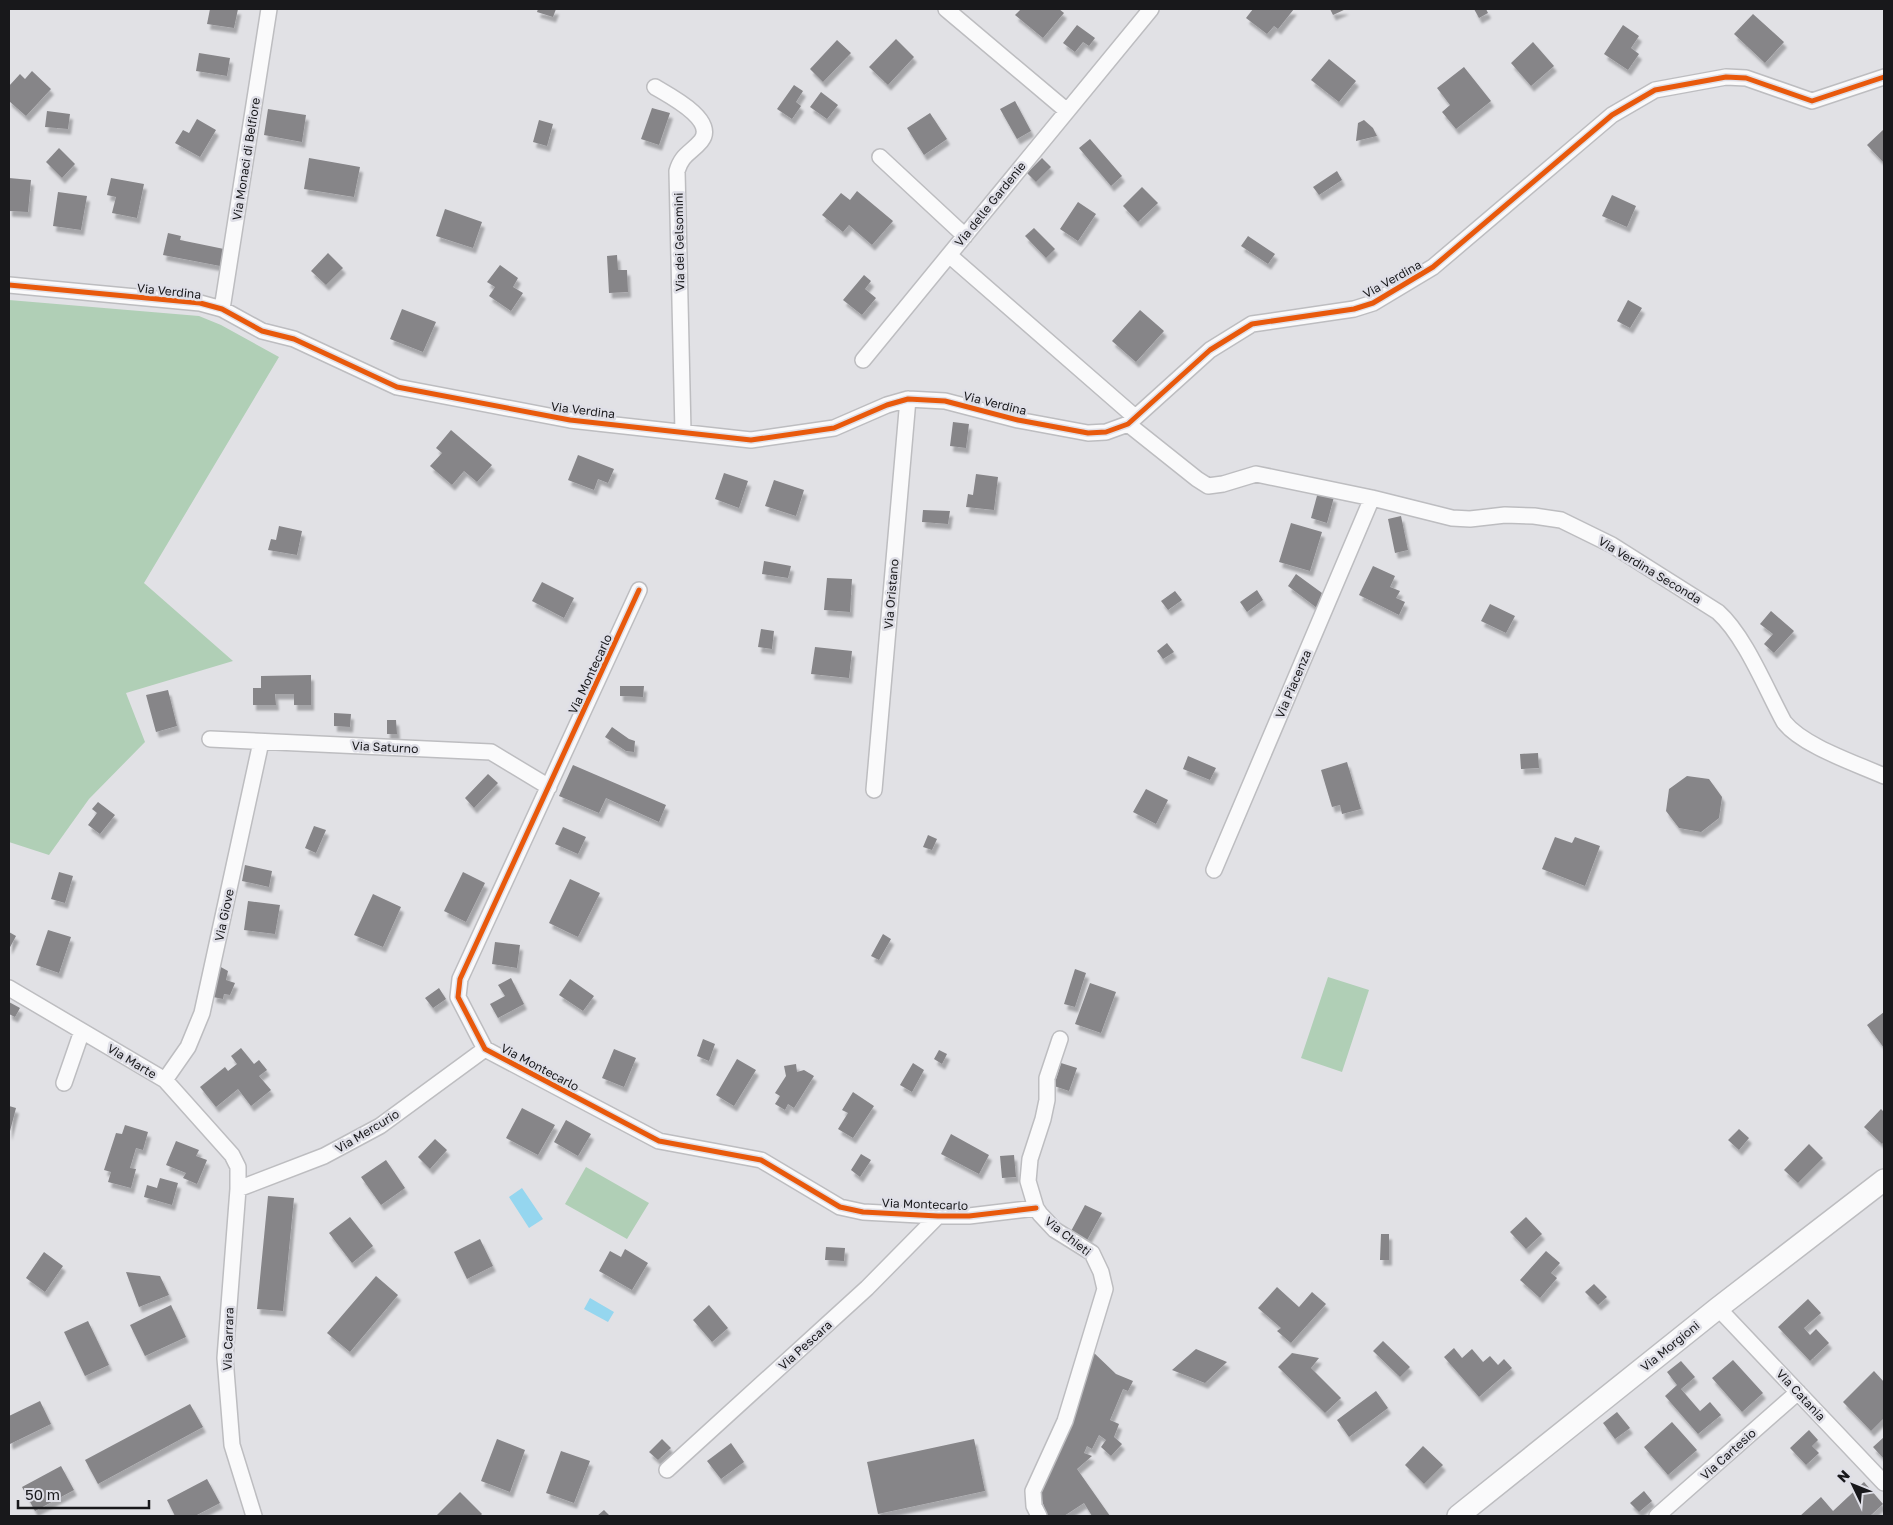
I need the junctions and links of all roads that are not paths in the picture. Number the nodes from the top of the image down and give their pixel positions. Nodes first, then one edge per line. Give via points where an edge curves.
1 (269, 9) edge
2 (946, 9) edge
3 (1151, 9) edge
4 (1884, 77) edge
5 (655, 87) dead end
6 (1067, 111) junction
7 (880, 157) dead end
8 (964, 236) junction
9 (949, 255) junction
10 (9, 285) edge
11 (222, 309) junction
12 (863, 360) dead end
13 (908, 399) junction
14 (1131, 420) junction
15 (683, 432) junction
16 (1372, 498) junction
17 (639, 590) dead end
18 (210, 739) dead end
19 (262, 742) junction
20 (1884, 776) edge
21 (549, 787) junction
22 (874, 790) dead end
23 (1214, 870) dead end
24 (9, 988) edge
25 (82, 1031) junction
26 (1060, 1039) dead end
27 (485, 1049) junction
28 (165, 1080) junction
29 (64, 1083) dead end
30 (1884, 1180) edge
31 (238, 1190) junction
32 (1036, 1208) junction
33 (938, 1216) junction
34 (1718, 1308) junction
35 (1798, 1392) junction
36 (667, 1470) dead end
37 (1884, 1483) edge
38 (254, 1516) edge
39 (1039, 1516) edge
40 (1458, 1516) edge
41 (1658, 1516) edge

1 - 11 street, Via Monaci di Belfiore
2 - 6 street
3 - 6 street, Via delle Gardenie
4 - 14 street, Via Verdina via 1812,101 1746,78 1726,77 1655,90 1612,114 1433,267 1373,303 1354,309 1252,324 1210,350
5 - 15 street, Via dei Gelsomini via 697,114 704,135 686,153 677,171
6 - 8 street, Via delle Gardenie
7 - 8 street
8 - 9 street, Via delle Gardenie
9 - 12 street
9 - 14 street, Via delle Gardenie
10 - 11 street, Via Verdina via 200,303
11 - 15 street, Via Verdina via 262,331 294,339 397,387 570,420
13 - 14 street, Via Verdina via 945,401 1088,434 1106,432
13 - 15 street, Via Verdina via 887,404 834,428 796,435 751,440
13 - 22 street, Via Oristano
14 - 16 street, Via Verdina Seconda via 1208,486 1256,474
16 - 20 street, Via Verdina Seconda via 1452,518 1505,515 1561,520 1612,545 1728,621 1791,731
16 - 23 street, Via Piacenza
17 - 21 street, Via Montecarlo
18 - 19 street, Via Saturno
19 - 21 street, Via Saturno via 491,752
19 - 28 street, Via Giove via 202,1013 188,1047
21 - 27 street, Via Montecarlo via 460,979 458,997
24 - 25 street, Via Marte
25 - 28 street, Via Marte
25 - 29 street
26 - 32 street, Via Chieti via 1047,1078 1047,1100 1030,1159 1028,1181
27 - 31 street, Via Mercurio via 380,1126 324,1156
27 - 33 street, Via Montecarlo via 659,1140 761,1160 840,1207 863,1212
28 - 31 street, Via Marte via 232,1155 238,1167
30 - 34 main road, Via Morgioni
31 - 38 street, Via Carrara via 225,1358 232,1445
32 - 33 street, Via Montecarlo via 969,1216
32 - 39 street, Via Chieti via 1055,1230 1092,1253 1105,1289 1065,1421 1034,1491 1034,1506
33 - 36 street, Via Pescara via 867,1288
34 - 35 street, Via Catania
34 - 40 main road, Via Morgioni
35 - 37 street, Via Catania
35 - 41 street, Via Cartesio

